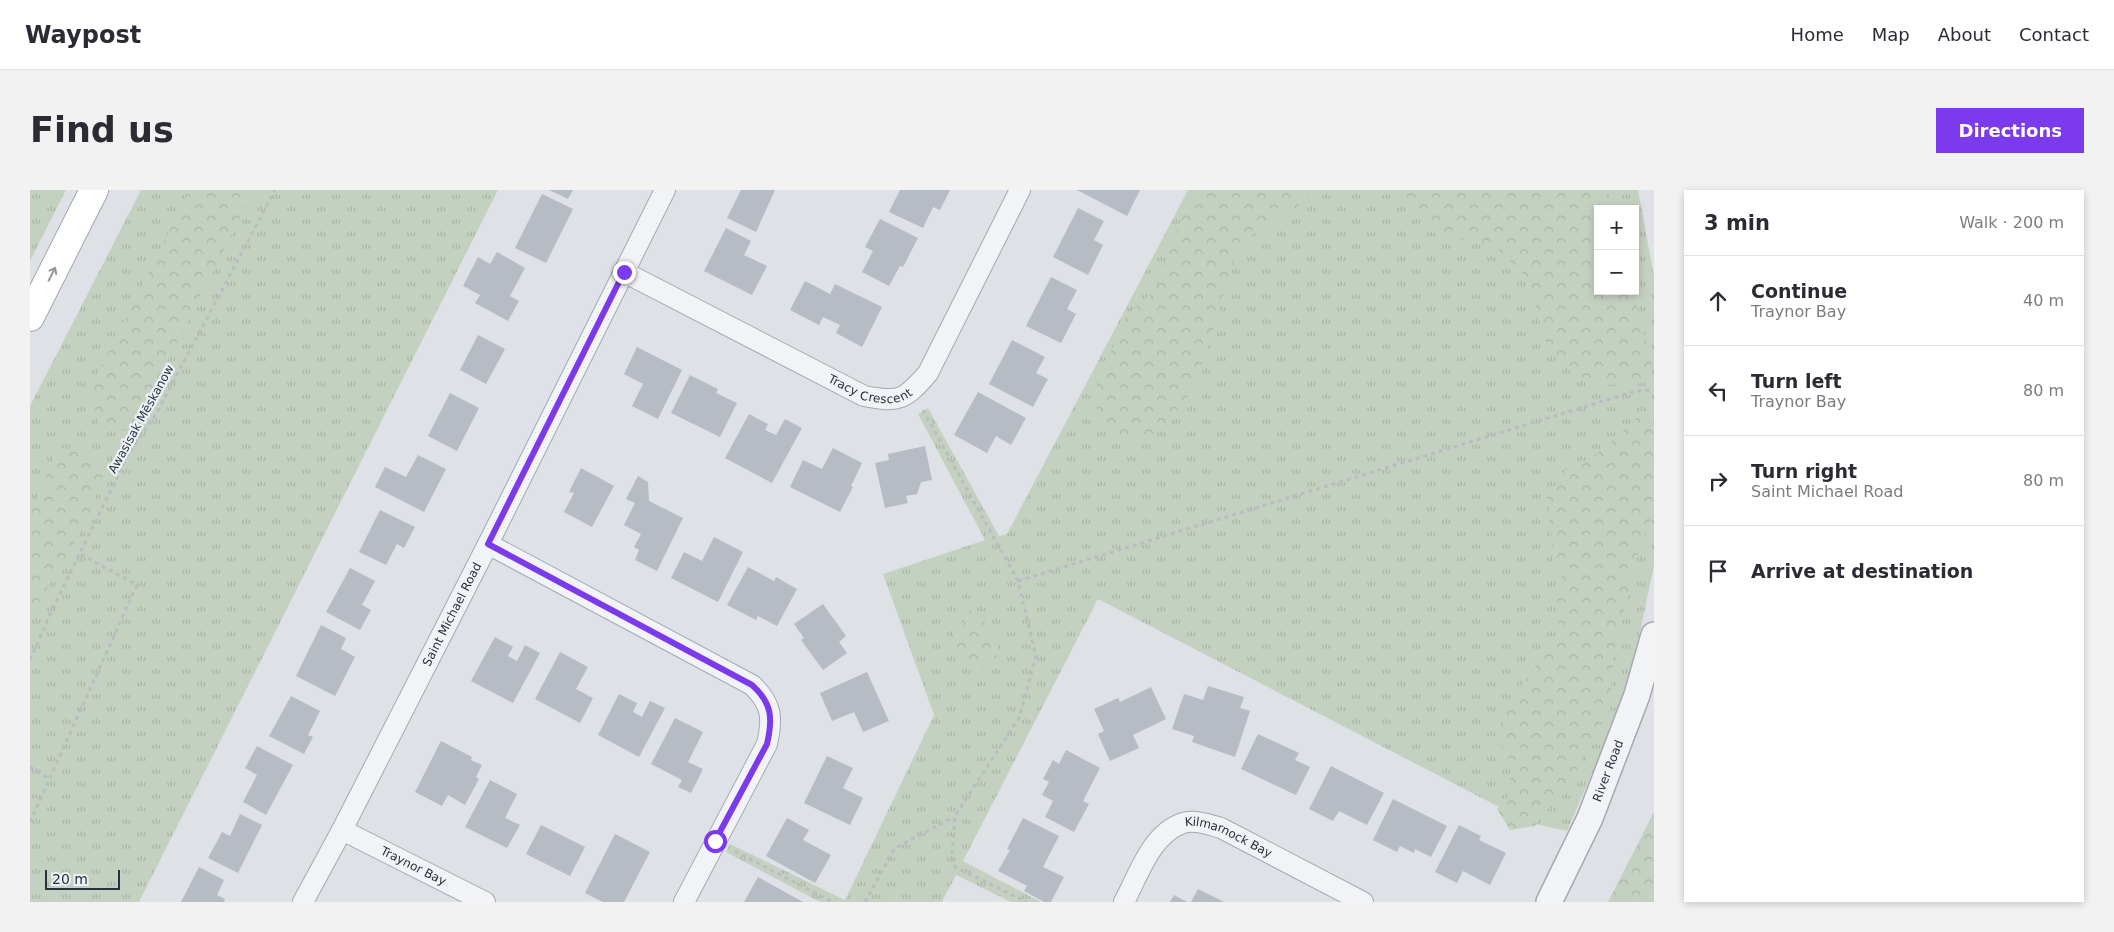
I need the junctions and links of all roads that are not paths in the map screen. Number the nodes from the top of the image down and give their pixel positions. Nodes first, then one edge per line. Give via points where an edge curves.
1 (94, 190) edge
2 (665, 190) edge
3 (1020, 190) edge
4 (624, 272) junction
5 (30, 317) edge
6 (488, 544) junction
7 (1654, 635) edge
8 (342, 830) junction
9 (303, 902) edge
10 (485, 902) edge
11 (684, 902) edge
12 (1124, 902) edge
13 (1363, 902) edge
14 (1549, 902) edge

5 -> 1 main road
2 - 4 street, Saint Michael Road
3 - 4 street, Tracy Crescent via 928,373 905,397 886,400 864,396
4 - 6 street, Saint Michael Road
6 - 8 street, Saint Michael Road
6 - 11 street via 752,685 763,695 771,726 767,744
7 - 14 street, River Road via 1637,695 1590,818
8 - 9 street, Saint Michael Road
8 - 10 street, Traynor Bay
12 - 13 street, Kilmarnock Bay via 1153,846 1166,832 1185,822 1221,828

